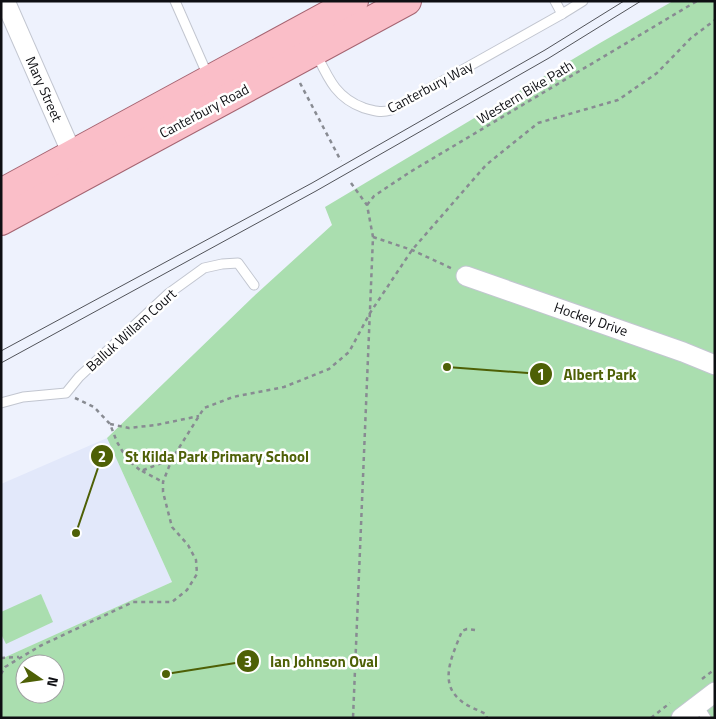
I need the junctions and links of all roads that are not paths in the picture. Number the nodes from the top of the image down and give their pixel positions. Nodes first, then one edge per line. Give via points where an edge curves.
1 (5, 1) edge
2 (175, 1) edge
3 (354, 1) edge
4 (407, 1) edge
5 (555, 1) edge
6 (583, 1) edge
7 (562, 14) junction
8 (315, 51) junction
9 (210, 80) junction
10 (78, 165) junction
11 (1, 193) edge
12 (1, 221) edge
13 (466, 276) road end
14 (254, 285) dead end
15 (715, 365) edge
16 (1, 403) edge
17 (715, 692) edge
18 (702, 711) edge
19 (681, 718) edge

1 - 10 street, Mary Street
2 - 9 lane
3 - 9 main road, Canterbury Road
4 - 8 main road, Canterbury Road
5 - 7 lane
6 - 7 lane, Canterbury Way
7 - 8 lane, Canterbury Way via 384,112 352,102 338,92
8 - 10 main road, Canterbury Road
9 - 10 main road, Canterbury Road
10 - 11 main road, Canterbury Road
10 - 12 main road, Canterbury Road
13 - 15 street, Hockey Drive
14 - 16 lane, Balluk Willam Court via 238,263 204,268 168,294 66,393 23,397
17 - 18 street
18 - 19 street

